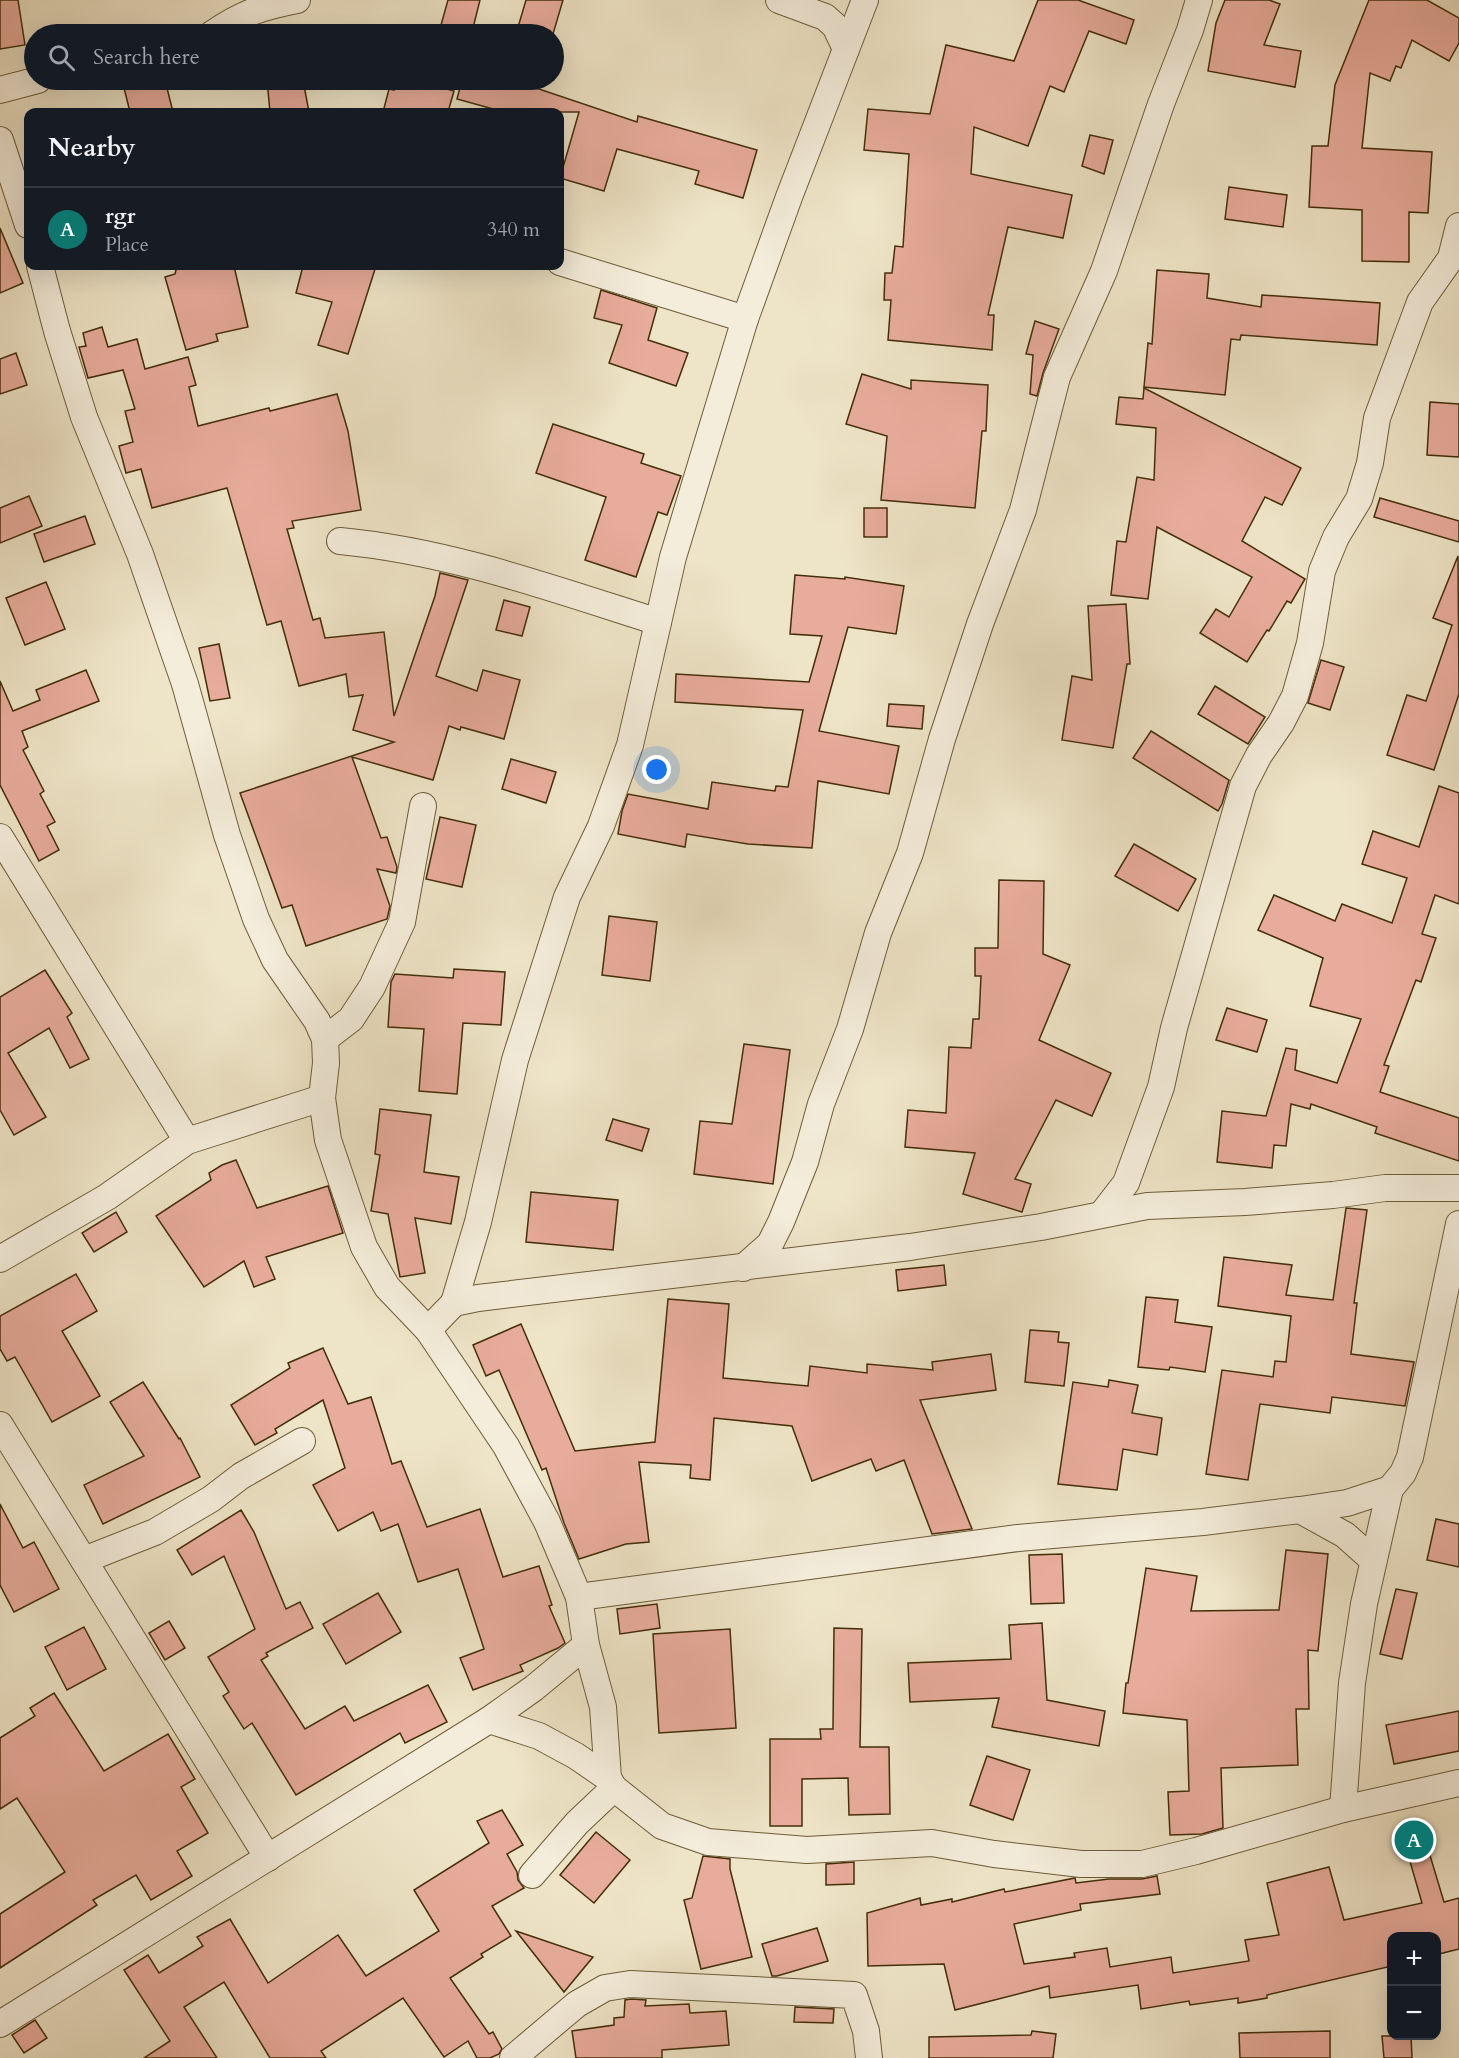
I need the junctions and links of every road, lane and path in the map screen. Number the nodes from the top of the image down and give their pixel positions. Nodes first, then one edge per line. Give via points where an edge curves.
1 (779, 0) edge
2 (865, 0) edge
3 (1199, 0) edge
4 (284, 1) edge
5 (227, 24) edge
6 (846, 49) junction
7 (24, 84) edge
8 (0, 90) edge
9 (0, 140) edge
10 (24, 213) edge
11 (1459, 226) edge
12 (1455, 259) edge
13 (564, 263) edge
14 (41, 270) edge
15 (745, 319) junction
16 (340, 541) dead end
17 (658, 622) junction
18 (423, 806) dead end
19 (0, 837) edge
20 (325, 1039) junction
21 (322, 1098) junction
22 (187, 1141) junction
23 (1126, 1183) junction
24 (1459, 1188) edge
25 (1147, 1206) junction
26 (1102, 1214) junction
27 (1459, 1224) edge
28 (0, 1259) edge
29 (743, 1268) junction
30 (454, 1303) junction
31 (428, 1330) junction
32 (0, 1425) edge
33 (302, 1441) dead end
34 (1390, 1489) junction
35 (1300, 1510) junction
36 (84, 1560) junction
37 (1373, 1560) junction
38 (579, 1597) junction
39 (586, 1645) junction
40 (489, 1720) junction
41 (611, 1783) junction
42 (1459, 1783) edge
43 (1343, 1809) junction
44 (268, 1858) junction
45 (532, 1875) dead end
46 (1, 2023) edge
47 (513, 2058) edge
48 (869, 2058) edge

1 - 6 street via 825,17 835,26
2 - 6 street
3 - 29 street via 1104,272 1057,377 1023,510 980,624 909,853 878,933 805,1162 770,1244
4 - 5 street via 255,9
6 - 15 street
7 - 8 street
9 - 10 street
11 - 12 street
12 - 23 street via 1420,302 1377,418 1359,499 1336,537 1322,571 1310,643 1294,696 1243,786 1161,1087
13 - 15 street
14 - 20 street via 84,417 140,554 185,684 227,835 256,919 275,960
15 - 17 street
16 - 17 street via 408,550
17 - 30 street via 630,744 601,826 567,897 515,1060 478,1222
18 - 20 street via 402,922 372,987 351,1019
19 - 22 street
20 - 21 street
21 - 22 street
21 - 31 street via 328,1140 364,1247 387,1287
22 - 28 street via 107,1197
23 - 25 street
23 - 26 street
24 - 25 street via 1385,1188 1245,1202
25 - 26 street
26 - 29 street via 910,1247
27 - 34 street via 1410,1457
29 - 30 street
30 - 31 street
31 - 38 street via 506,1446 547,1522
32 - 36 street
33 - 36 street via 155,1532
34 - 35 street via 1347,1503
34 - 37 street
35 - 37 street via 1345,1535
35 - 38 street via 1017,1538
36 - 44 street
37 - 43 street via 1352,1683
38 - 39 street
39 - 40 street
39 - 41 street via 603,1707
40 - 41 street via 539,1736 576,1756
40 - 44 street
41 - 43 street via 662,1826 708,1842 807,1850 932,1843 1081,1864 1142,1863
41 - 45 street
42 - 43 street
44 - 46 street
47 - 48 street via 577,2004 605,1988 630,1984 854,1995 866,2031

